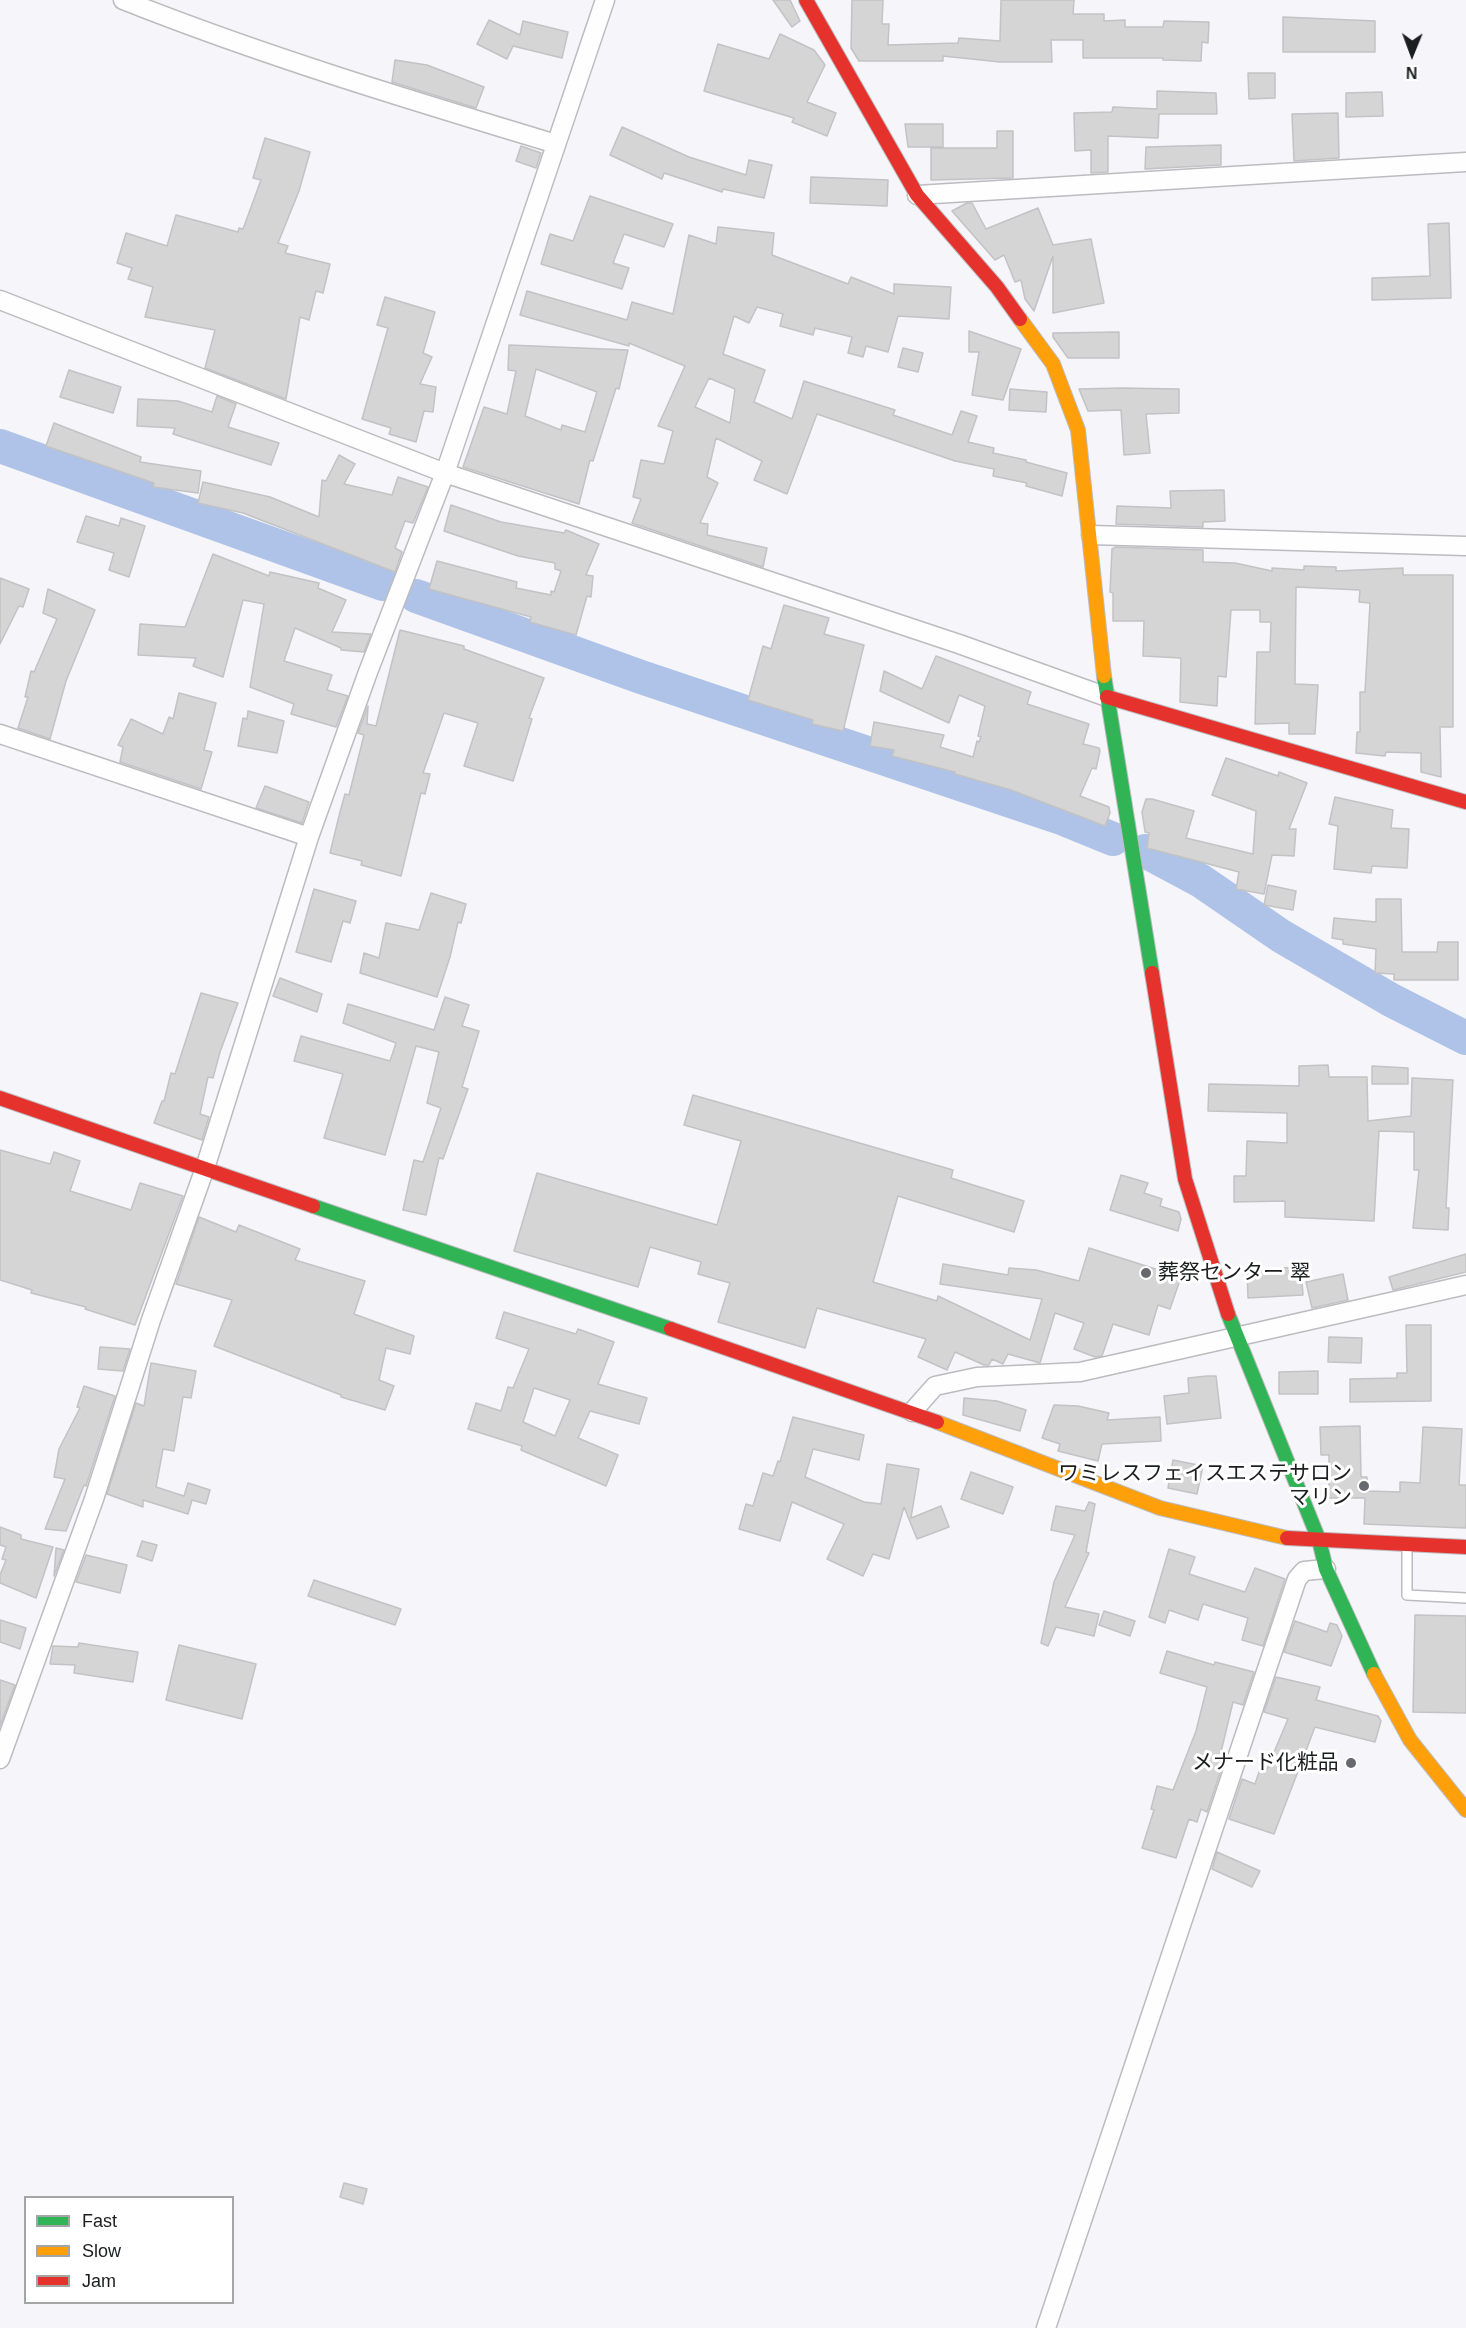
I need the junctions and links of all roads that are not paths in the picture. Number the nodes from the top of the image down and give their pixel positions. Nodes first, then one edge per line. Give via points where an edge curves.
1 (123, 0) edge
2 (605, 0) edge
3 (806, 0) edge
4 (556, 144) junction
5 (1466, 162) edge
6 (917, 195) junction
7 (0, 300) edge
8 (446, 474) junction
9 (1091, 535) junction
10 (1466, 546) edge
11 (1107, 697) junction
12 (0, 734) edge
13 (1466, 802) edge
14 (309, 837) junction
15 (0, 1098) edge
16 (205, 1168) junction
17 (1466, 1285) edge
18 (1235, 1335) junction
19 (912, 1412) junction
20 (1319, 1540) junction
21 (1407, 1544) junction
22 (1466, 1547) edge
23 (1326, 1569) junction
24 (1466, 1598) edge
25 (0, 1759) edge
26 (1466, 1810) edge
27 (1046, 2328) edge

1 - 4 street via 360,85
2 - 4 street
3 - 6 street
4 - 8 street
5 - 6 street
6 - 9 street via 997,287 1053,364 1078,430
7 - 8 street
8 - 11 street
8 - 14 street via 368,672
9 - 10 street
9 - 11 street via 1095,610
11 - 13 street
11 - 18 street via 1185,1179
12 - 14 street
14 - 16 street
15 - 16 street
16 - 19 street
16 - 25 street via 94,1499
17 - 18 street
18 - 19 street via 1080,1372 977,1377 935,1386
18 - 20 street
19 - 20 street via 1160,1508 1288,1538
20 - 21 street
20 - 23 street
21 - 22 street
21 - 24 lane via 1407,1595
23 - 26 street via 1381,1690 1410,1740
23 - 27 street via 1304,1571 1298,1579

